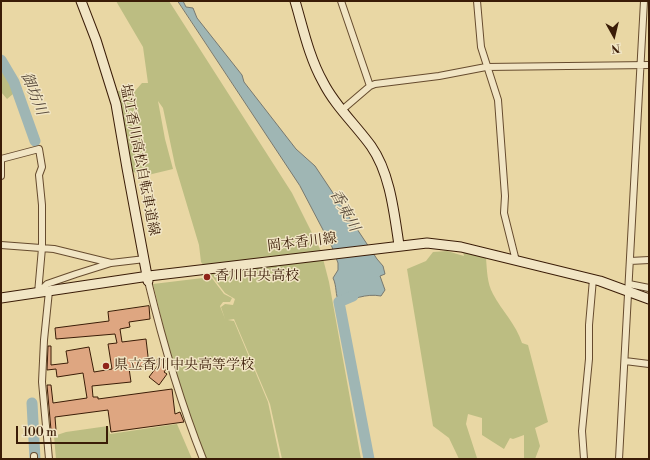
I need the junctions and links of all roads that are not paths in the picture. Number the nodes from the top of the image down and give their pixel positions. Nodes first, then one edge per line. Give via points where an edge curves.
1 (81, 1) edge
2 (295, 1) edge
3 (341, 1) edge
4 (477, 1) edge
5 (644, 1) edge
6 (641, 65) junction
7 (649, 65) edge
8 (486, 67) junction
9 (370, 86) junction
10 (342, 110) junction
11 (1, 176) edge
12 (399, 245) junction
13 (1, 246) edge
14 (42, 248) junction
15 (145, 259) junction
16 (649, 260) edge
17 (516, 261) junction
18 (630, 261) junction
19 (111, 263) junction
20 (148, 278) junction
21 (593, 279) junction
22 (629, 287) junction
23 (649, 288) edge
24 (49, 291) junction
25 (38, 293) junction
26 (1, 298) edge
27 (649, 299) edge
28 (624, 360) junction
29 (649, 364) edge
30 (49, 459) edge
31 (203, 459) edge
32 (584, 459) edge
33 (619, 459) edge

1 - 15 main road, 塩江香川高松自転車道線 via 116,104
2 - 10 main road via 311,57 325,87
3 - 9 street
4 - 8 street via 480,47
5 - 6 street
6 - 7 street
6 - 8 street
6 - 18 street
8 - 9 street
8 - 17 street via 498,100 504,213
9 - 10 street
10 - 12 main road via 371,146 381,166 392,204
11 - 14 street via 1,159 39,149 42,167 39,175
12 - 17 main road, 岡本香川線 via 442,244
12 - 20 main road, 岡本香川線
13 - 14 street
14 - 19 street
14 - 25 street
15 - 19 street
15 - 20 main road, 塩江香川高松自転車道線
16 - 18 street
17 - 21 main road, 岡本香川線
18 - 22 street
19 - 25 street via 47,284
20 - 24 main road, 岡本香川線
20 - 31 street via 164,349
21 - 22 main road, 岡本香川線
21 - 32 street via 582,431
22 - 23 street
22 - 27 main road, 岡本香川線
22 - 28 street
24 - 25 main road, 岡本香川線
24 - 30 street via 42,382
25 - 26 main road, 岡本香川線
28 - 29 street
28 - 33 street

